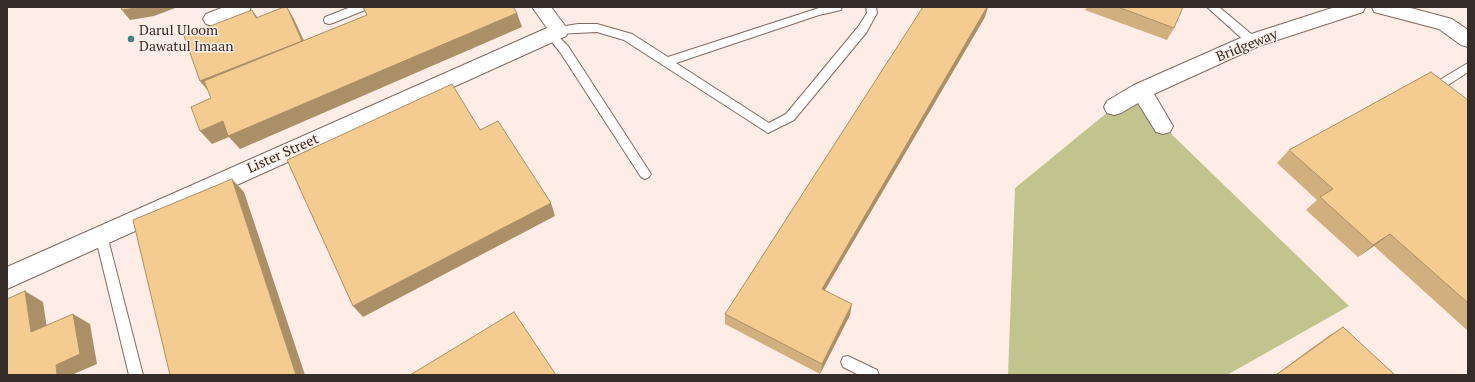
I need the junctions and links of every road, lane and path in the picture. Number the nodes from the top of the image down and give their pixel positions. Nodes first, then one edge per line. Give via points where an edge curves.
1 (242, 7) edge
2 (361, 7) edge
3 (541, 7) edge
4 (837, 7) edge
5 (871, 7) edge
6 (1212, 7) edge
7 (1356, 7) edge
8 (1381, 7) edge
9 (213, 19) dead end
10 (329, 20) dead end
11 (555, 33) junction
12 (1468, 40) edge
13 (1252, 41) junction
14 (666, 62) junction
15 (1468, 67) edge
16 (1141, 91) junction
17 (1429, 92) edge
18 (1114, 107) dead end
19 (1163, 126) dead end
20 (644, 174) dead end
21 (101, 235) junction
22 (7, 278) edge
23 (848, 362) dead end
24 (136, 375) edge
25 (872, 375) edge

1 - 9 street
2 - 10 lane
3 - 11 street
4 - 14 lane
5 - 14 lane via 872,13 862,30 790,117 768,128
6 - 13 lane
7 - 13 street, Bridgeway
8 - 12 street via 1445,24
11 - 14 lane via 578,28 597,28 628,37
11 - 20 lane
11 - 21 street, Lister Street
13 - 16 street, Bridgeway
15 - 17 lane
16 - 18 street, Bridgeway
16 - 19 street
21 - 22 street, Lister Street
21 - 24 lane
23 - 25 lane

